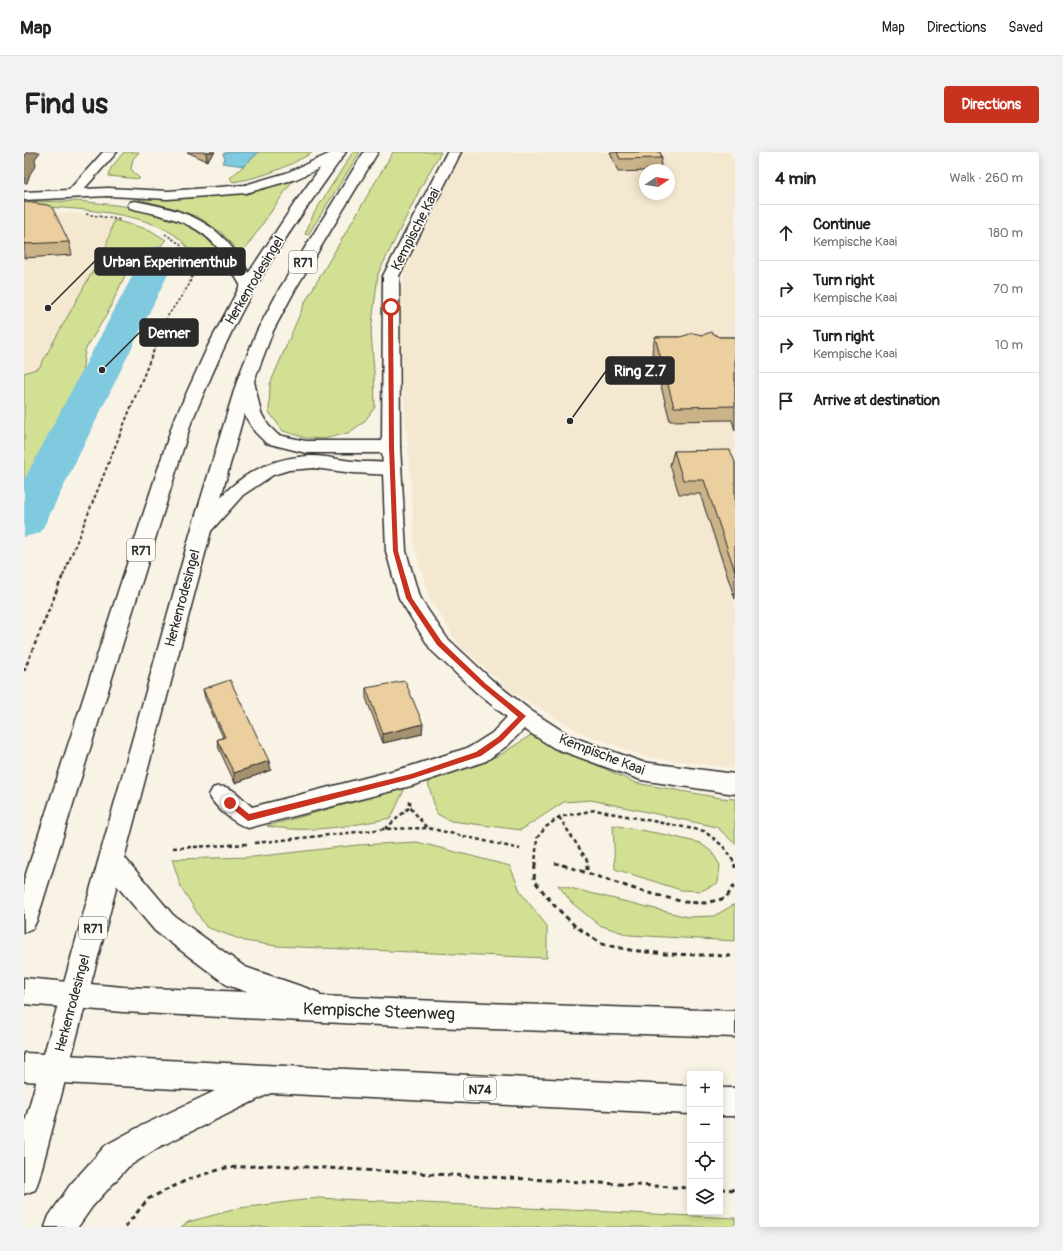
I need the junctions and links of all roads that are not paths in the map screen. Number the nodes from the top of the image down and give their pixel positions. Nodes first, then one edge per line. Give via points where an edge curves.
1 (110, 152) edge
2 (372, 152) edge
3 (454, 152) edge
4 (337, 154) edge
5 (77, 194) junction
6 (24, 196) edge
7 (248, 286) junction
8 (246, 378) junction
9 (391, 447) junction
10 (392, 469) junction
11 (201, 531) junction
12 (522, 716) junction
13 (735, 784) edge
14 (221, 795) dead end
15 (112, 860) junction
16 (24, 920) edge
17 (24, 991) edge
18 (74, 997) junction
19 (331, 1010) junction
20 (735, 1024) edge
21 (24, 1067) edge
22 (54, 1068) junction
23 (271, 1078) junction
24 (687, 1100) edge
25 (723, 1102) edge
26 (735, 1102) edge
27 (24, 1179) edge
28 (60, 1227) edge

1 - 5 main road via 88,175
2 - 8 main road, Herkenrodesingel / R71 via 288,288 265,331
3 - 9 main road, Kempische Kaai via 391,276
4 - 5 main road via 291,176 246,189 175,194
4 - 7 main road, Herkenrodesingel / R71
5 - 6 main road
5 - 7 main road via 163,209 192,220 216,236 231,253
7 - 16 main road, Herkenrodesingel / R71 via 215,348 182,423
8 - 9 main road via 252,413 261,428 272,439 306,447
8 - 11 main road, Herkenrodesingel / R71
9 - 10 main road, Kempische Kaai
10 - 11 main road via 314,462 287,464 267,471 236,491
10 - 12 main road, Kempische Kaai via 396,551 409,598 440,644 484,686
11 - 15 main road, Herkenrodesingel / R71
12 - 13 main road, Kempische Kaai via 562,742 641,771
12 - 14 main road via 500,739 478,754 411,776 248,818
15 - 18 main road, Herkenrodesingel / R71
15 - 19 main road via 164,923 236,976
17 - 18 main road, Kempische Steenweg
18 - 19 main road, Kempische Steenweg
18 - 22 main road, Herkenrodesingel / R71
19 - 20 main road, Kempische Steenweg
21 - 22 main road, N74
22 - 23 main road, N74
22 - 27 main road, R71
23 - 24 main road, N74
23 - 28 main road via 149,1136 117,1156 81,1196
25 - 26 main road

